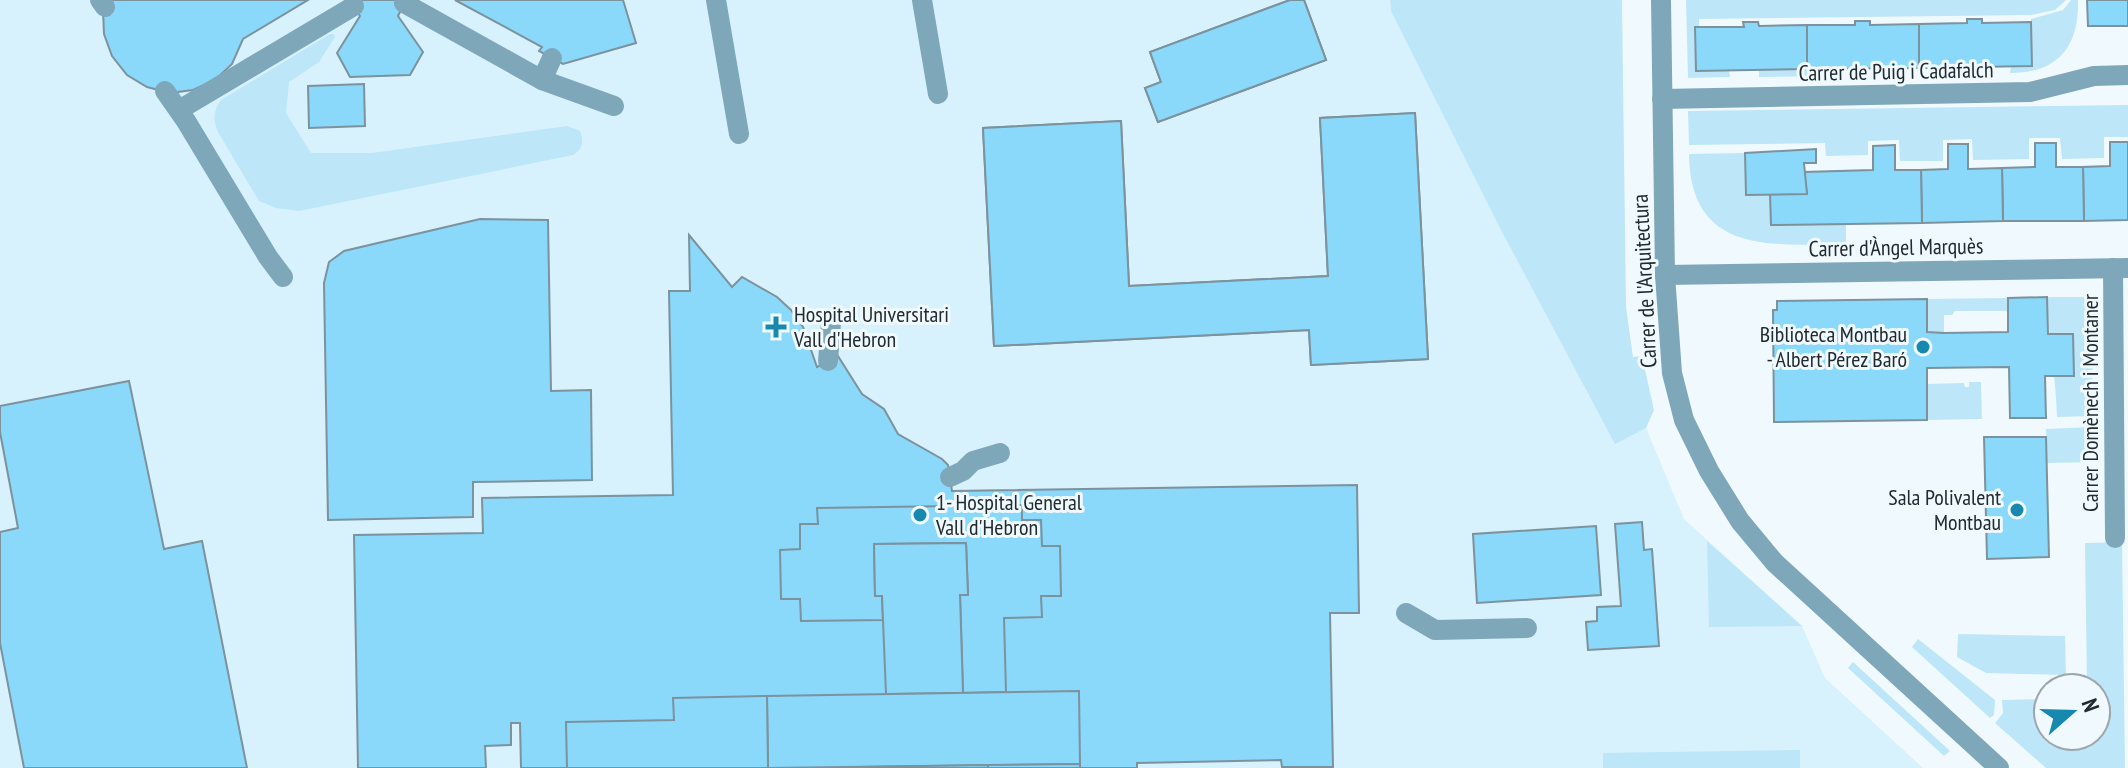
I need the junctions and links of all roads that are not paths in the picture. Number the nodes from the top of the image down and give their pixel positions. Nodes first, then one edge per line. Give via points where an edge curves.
1 (716, 0) edge
2 (922, 0) edge
3 (1661, 0) edge
4 (404, 3) dead end
5 (354, 6) dead end
6 (552, 58) dead end
7 (2128, 75) edge
8 (542, 80) junction
9 (165, 91) dead end
10 (938, 94) dead end
11 (1662, 99) junction
12 (614, 106) dead end
13 (179, 110) junction
14 (739, 134) dead end
15 (2121, 268) edge
16 (1665, 275) junction
17 (283, 277) dead end
18 (831, 323) dead end
19 (828, 361) dead end
20 (2121, 434) edge
21 (1000, 453) dead end
22 (950, 477) dead end
23 (2115, 538) dead end
24 (1406, 613) dead end
25 (1527, 628) dead end
26 (1999, 768) edge

1 - 14 street
2 - 10 street
3 - 11 street, Carrer de l'Arquitectura
4 - 8 street
5 - 13 street
6 - 8 street
7 - 11 street, Carrer de Puig i Cadafalch via 2094,76 2030,92
8 - 12 street
9 - 13 street
11 - 16 street, Carrer de l'Arquitectura
13 - 17 street
15 - 16 street, Carrer d'Àngel Marquès
15 - 20 street, Carrer Domènech i Montaner
16 - 26 street, Carrer de l'Arquitectura via 1672,373 1684,420 1740,521 1775,563
18 - 19 street
20 - 23 street, Carrer Domènech i Montaner
21 - 22 street via 973,461
24 - 25 street via 1435,630

